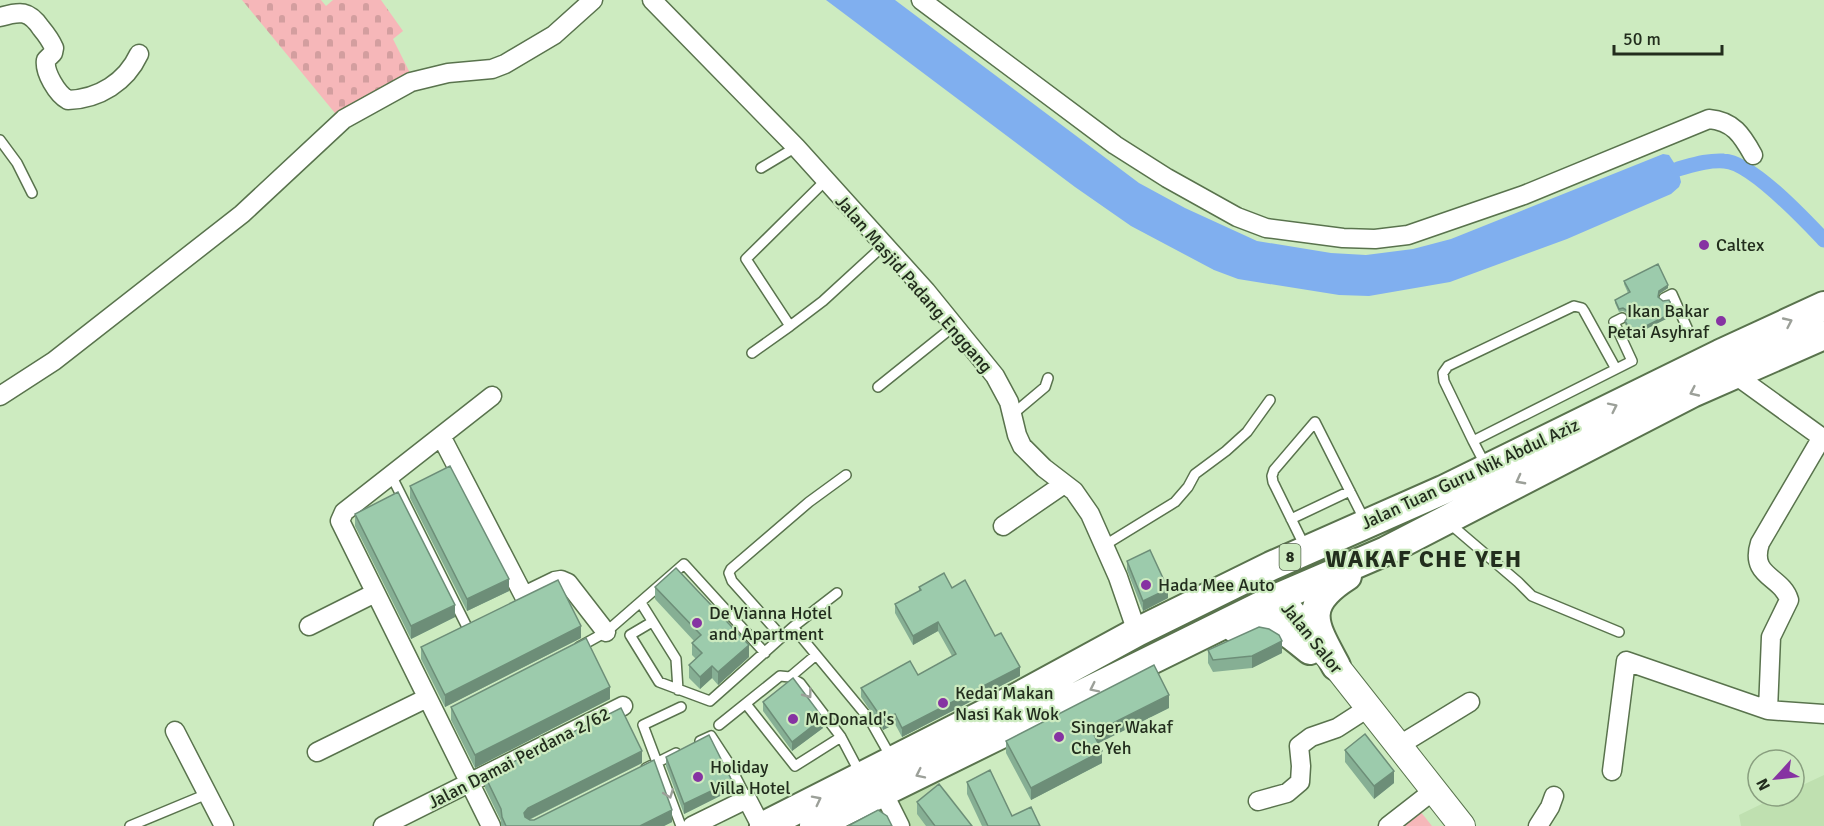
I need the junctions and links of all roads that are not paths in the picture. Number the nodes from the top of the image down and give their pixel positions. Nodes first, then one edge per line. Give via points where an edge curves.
1 (593, 0) edge
2 (651, 0) edge
3 (921, 0) edge
4 (0, 17) edge
5 (139, 54) dead end
6 (0, 140) edge
7 (796, 147) junction
8 (1753, 155) dead end
9 (762, 168) dead end
10 (825, 181) junction
11 (32, 193) dead end
12 (883, 246) junction
13 (1664, 298) edge
14 (1824, 306) edge
15 (1622, 318) dead end
16 (790, 326) junction
17 (954, 326) junction
18 (1688, 330) dead end
19 (1824, 334) edge
20 (752, 353) dead end
21 (1616, 369) junction
22 (1734, 374) junction
23 (1048, 378) dead end
24 (878, 387) dead end
25 (0, 396) edge
26 (492, 396) dead end
27 (1270, 400) dead end
28 (1013, 414) junction
29 (441, 436) junction
30 (1823, 438) edge
31 (1473, 441) junction
32 (1487, 468) junction
33 (391, 475) junction
34 (846, 475) dead end
35 (1064, 484) junction
36 (1443, 490) junction
37 (1350, 491) junction
38 (1291, 519) junction
39 (1445, 519) junction
40 (1366, 523) junction
41 (1003, 526) dead end
42 (1105, 545) junction
43 (1306, 549) junction
44 (1386, 550) junction
45 (375, 593) junction
46 (837, 593) dead end
47 (524, 596) junction
48 (1279, 597) junction
49 (641, 603) junction
50 (505, 606) edge
51 (486, 615) edge
52 (652, 622) junction
53 (466, 625) junction
54 (309, 626) dead end
55 (793, 627) junction
56 (606, 632) junction
57 (1137, 632) junction
58 (1618, 632) dead end
59 (446, 635) edge
60 (782, 638) junction
61 (426, 644) edge
62 (1310, 650) junction
63 (569, 652) edge
64 (765, 653) junction
65 (405, 654) junction
66 (816, 654) junction
67 (1156, 657) junction
68 (1336, 666) junction
69 (790, 677) junction
70 (678, 690) junction
71 (427, 698) junction
72 (1016, 698) junction
73 (1470, 702) dead end
74 (746, 704) junction
75 (1364, 704) junction
76 (623, 706) edge
77 (681, 706) dead end
78 (1768, 710) junction
79 (1824, 714) edge
80 (719, 725) dead end
81 (175, 731) dead end
82 (841, 737) junction
83 (1398, 746) junction
84 (317, 752) dead end
85 (893, 761) junction
86 (657, 763) junction
87 (1612, 771) dead end
88 (636, 773) edge
89 (470, 783) junction
90 (873, 784) junction
91 (1433, 791) junction
92 (207, 794) junction
93 (1554, 796) dead end
94 (747, 799) junction
95 (1258, 801) dead end
96 (820, 825) edge
97 (1460, 825) edge
98 (130, 826) edge
99 (224, 826) edge
100 (383, 826) edge
101 (491, 826) edge
102 (681, 826) edge
103 (692, 826) edge
104 (763, 826) edge
105 (900, 826) edge
106 (1388, 826) edge
107 (1539, 826) edge

1 - 25 street via 554,35 505,64 411,82 344,119 242,214 54,361
2 - 7 street, Jalan Masjid Padang Enggang
3 - 8 street via 1115,145 1237,217 1266,228 1343,238 1408,235 1524,195 1709,119 1732,125
4 - 5 street via 13,13 35,18 54,48 46,60 47,71 68,100 87,97 116,84 134,66
6 - 11 lane
7 - 9 lane
7 - 10 street, Jalan Masjid Padang Enggang
10 - 12 street, Jalan Masjid Padang Enggang
10 - 16 lane via 746,259
12 - 16 lane
12 - 17 street, Jalan Masjid Padang Enggang
13 - 18 lane via 1672,294
32 -> 14 main road, Jalan Tuan Guru Nik Abdul Aziz / 8
15 - 21 lane via 1614,322 1632,361
16 - 20 lane
17 - 24 lane
17 - 28 street, Jalan Masjid Padang Enggang via 995,376
19 - 22 main road, Jalan Tuan Guru Nik Abdul Aziz / 8
21 - 31 lane
21 - 31 lane via 1582,308 1574,306 1449,366 1443,373 1444,381
22 - 30 street
22 -> 39 main road, Jalan Tuan Guru Nik Abdul Aziz / 8
23 - 28 lane via 1045,387
26 - 29 street
27 - 42 lane via 1247,432 1195,474 1175,502
28 - 35 street, Jalan Masjid Padang Enggang via 1022,446
29 - 33 street
29 - 47 street
30 - 78 street via 1756,554 1760,567 1787,593 1789,600 1771,637
31 - 32 lane
32 - 36 main road, Jalan Tuan Guru Nik Abdul Aziz / 8
33 - 45 street via 340,518
33 - 53 lane
34 - 60 lane via 809,502 729,573
35 - 41 street
35 - 42 street, Jalan Masjid Padang Enggang via 1081,500
36 - 40 main road, Jalan Tuan Guru Nik Abdul Aziz / 8
36 - 48 main road via 1293,572 1285,578
37 - 38 lane
37 - 38 lane via 1315,422 1272,476
37 - 40 lane
38 - 43 lane
39 - 44 main road, Jalan Tuan Guru Nik Abdul Aziz / 8
39 - 58 lane via 1532,596
40 - 43 main road, Jalan Tuan Guru Nik Abdul Aziz / 8
42 - 57 street, Jalan Masjid Padang Enggang
43 - 57 main road, Jalan Tuan Guru Nik Abdul Aziz / 8
44 - 48 main road, Jalan Tuan Guru Nik Abdul Aziz / 8
44 - 68 main road via 1331,586 1317,606 1318,631
45 - 54 street
45 - 65 street
46 - 55 lane
47 - 50 street
47 - 56 street via 555,581 568,583
48 - 62 main road, Jalan Salor via 1284,618
48 - 67 main road, Jalan Tuan Guru Nik Abdul Aziz / 8
48 - 68 main road, Jalan Salor
48 - 72 main road via 1255,593 1242,597 1160,638
49 - 52 lane
49 - 56 lane
49 - 64 lane via 684,564
51 - 53 street
52 - 70 lane via 676,659
52 - 70 lane via 630,635 659,682
53 - 59 street
55 - 60 lane
55 - 66 lane
56 - 63 lane
57 - 72 main road, Jalan Tuan Guru Nik Abdul Aziz / 8
60 - 64 lane
61 - 65 street
62 - 67 main road via 1286,631 1261,621
62 - 75 main road, Jalan Salor
64 - 70 lane via 710,701
65 - 71 street
66 - 69 lane
66 - 85 lane via 870,720
67 -> 90 main road, Jalan Tuan Guru Nik Abdul Aziz / 8
68 - 75 main road, Jalan Salor
69 - 74 lane via 780,676
69 -> 82 lane via 800,683
71 - 84 street
71 - 89 street via 442,716
72 - 85 main road, Jalan Tuan Guru Nik Abdul Aziz / 8
73 - 83 street
74 - 80 lane
74 - 82 lane via 795,766
75 - 83 main road, Jalan Salor
75 - 95 street via 1337,728 1299,746 1300,782 1287,793
76 - 89 street, Jalan Damai Perdana 2/62
77 - 86 lane via 643,725
78 - 79 street
78 - 87 street via 1626,661
81 - 92 street
82 - 90 lane
83 - 91 main road, Jalan Salor
85 - 90 main road, Jalan Tuan Guru Nik Abdul Aziz / 8
86 - 88 lane
86 - 94 lane via 711,736
86 -> 102 lane
89 - 100 street, Jalan Damai Perdana 2/62
89 - 101 street
90 - 96 main road, Jalan Tuan Guru Nik Abdul Aziz / 8
104 -> 90 main road, Jalan Tuan Guru Nik Abdul Aziz / 8
90 - 105 street
91 - 97 main road, Jalan Salor
91 - 106 street
92 - 98 lane
92 - 99 street
93 - 107 street
94 - 103 street
94 - 104 street

